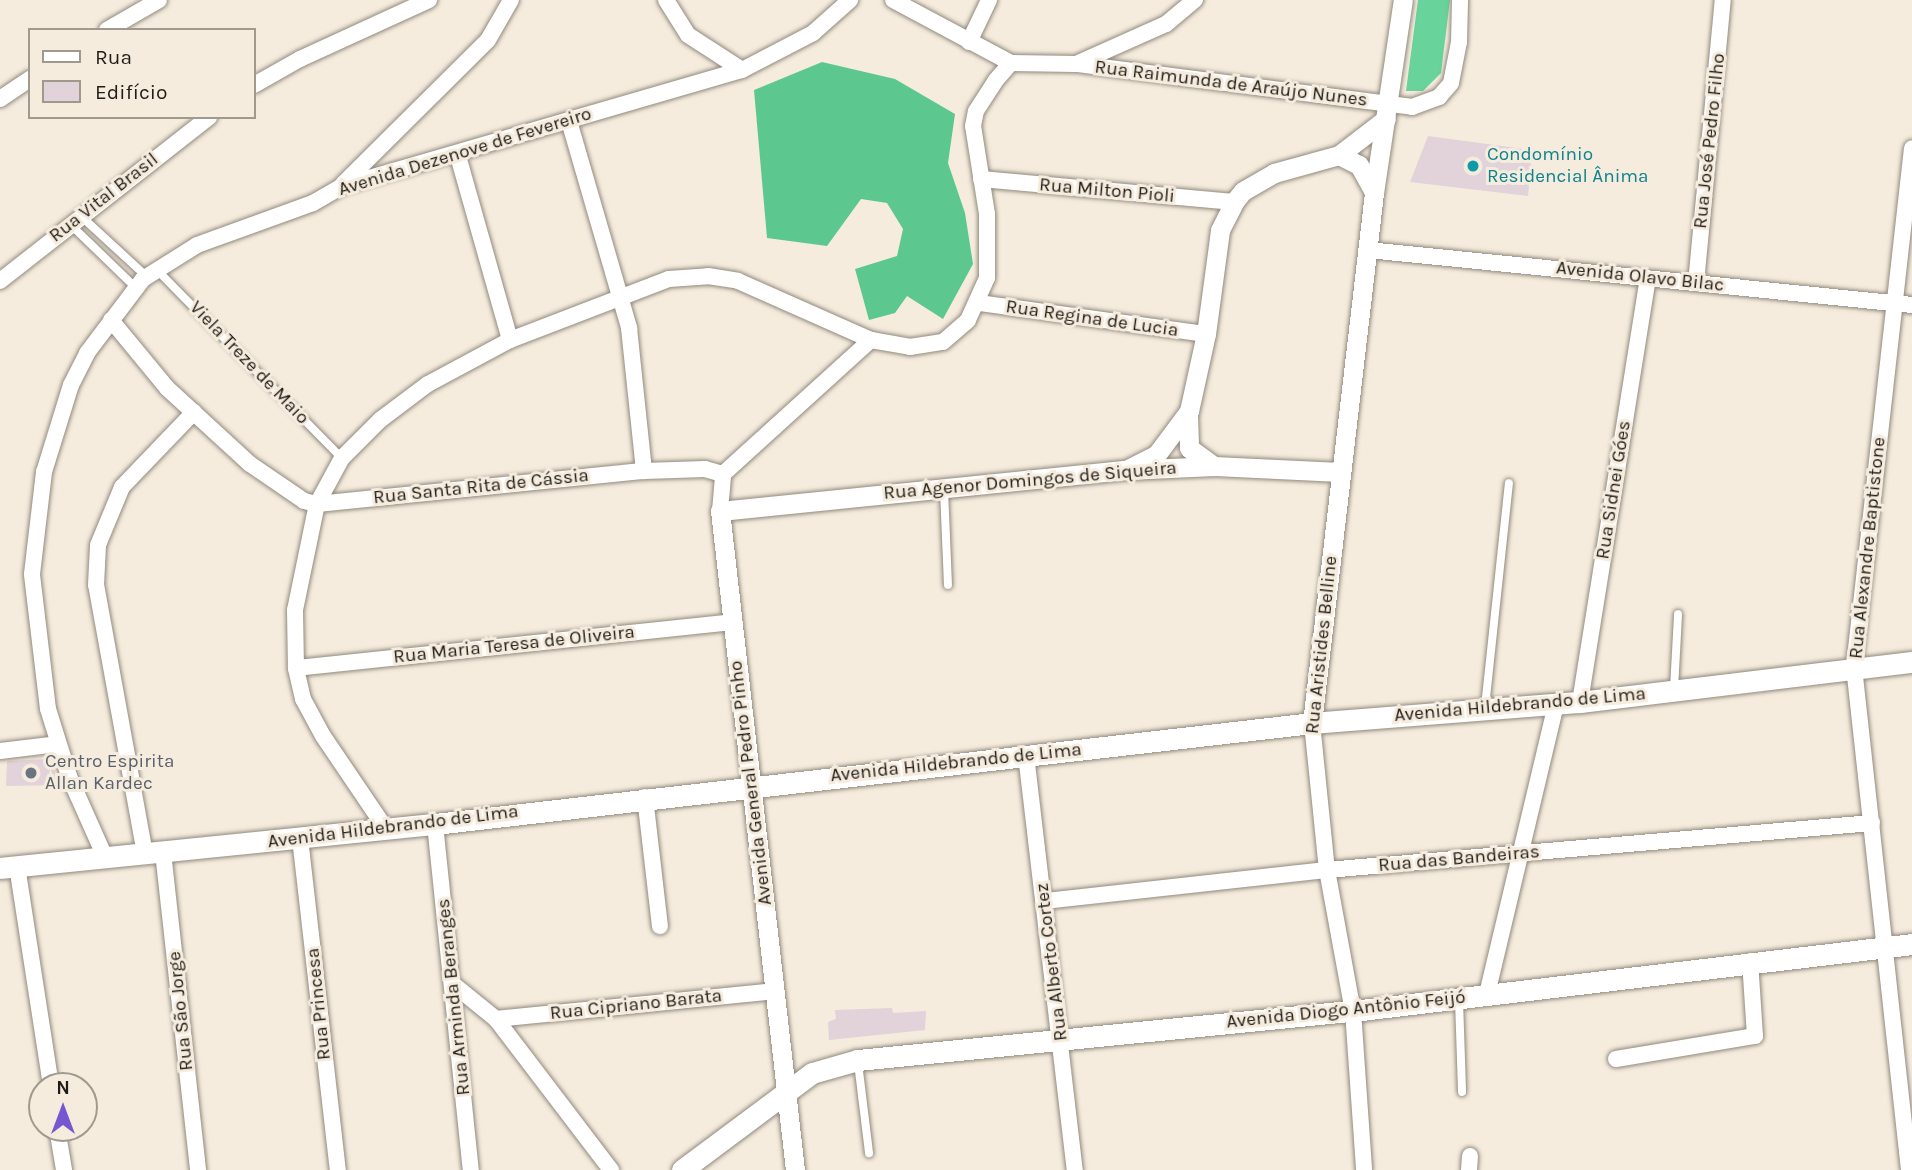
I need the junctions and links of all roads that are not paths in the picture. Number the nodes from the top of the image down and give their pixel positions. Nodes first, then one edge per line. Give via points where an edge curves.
1 (159, 0) edge
2 (429, 0) edge
3 (510, 0) edge
4 (666, 0) edge
5 (850, 0) edge
6 (893, 0) edge
7 (989, 0) edge
8 (1195, 0) edge
9 (1404, 0) edge
10 (1460, 0) edge
11 (1723, 0) edge
12 (110, 28) edge
13 (969, 42) junction
14 (1012, 63) junction
15 (1076, 64) junction
16 (742, 70) junction
17 (28, 80) edge
18 (256, 84) edge
19 (0, 99) edge
20 (1386, 112) junction
21 (207, 119) edge
22 (569, 121) junction
23 (1912, 148) edge
24 (1339, 155) junction
25 (458, 156) junction
26 (981, 179) junction
27 (342, 186) junction
28 (1374, 192) junction
29 (1234, 202) junction
30 (78, 222) junction
31 (1368, 250) junction
32 (146, 278) junction
33 (1648, 278) junction
34 (0, 281) edge
35 (1696, 283) junction
36 (621, 295) junction
37 (979, 303) junction
38 (1894, 303) junction
39 (1912, 305) edge
40 (111, 320) junction
41 (1206, 334) junction
42 (510, 340) junction
43 (871, 340) junction
44 (1189, 411) junction
45 (194, 412) junction
46 (342, 458) junction
47 (1214, 466) junction
48 (1126, 470) junction
49 (644, 471) junction
50 (1340, 472) junction
51 (723, 474) junction
52 (1509, 483) dead end
53 (944, 487) junction
54 (317, 504) junction
55 (720, 511) junction
56 (948, 585) dead end
57 (1678, 614) dead end
58 (732, 622) junction
59 (1912, 662) edge
60 (1854, 667) junction
61 (296, 668) junction
62 (1674, 692) junction
63 (1580, 702) junction
64 (1556, 704) junction
65 (1485, 710) junction
66 (1312, 723) junction
67 (58, 744) junction
68 (0, 751) edge
69 (1026, 755) junction
70 (751, 786) junction
71 (645, 797) junction
72 (1872, 823) junction
73 (435, 824) junction
74 (386, 829) junction
75 (300, 838) junction
76 (154, 853) junction
77 (1521, 854) junction
78 (104, 857) junction
79 (8, 867) edge
80 (1326, 870) junction
81 (1045, 901) junction
82 (660, 926) dead end
83 (1912, 944) edge
84 (1886, 947) junction
85 (1750, 961) junction
86 (454, 985) junction
87 (776, 991) junction
88 (1487, 994) junction
89 (1458, 997) junction
90 (1353, 1010) junction
91 (496, 1019) junction
92 (1061, 1041) junction
93 (1616, 1059) dead end
94 (858, 1060) junction
95 (48, 1072) edge
96 (787, 1091) junction
97 (1462, 1092) dead end
98 (60, 1142) edge
99 (869, 1153) dead end
100 (1906, 1169) edge
101 (64, 1170) edge
102 (198, 1170) edge
103 (338, 1170) edge
104 (471, 1170) edge
105 (611, 1170) edge
106 (682, 1170) edge
107 (795, 1170) edge
108 (1075, 1170) edge
109 (1364, 1170) edge

1 - 12 street
2 - 18 street via 300,58
3 - 27 street via 488,40
4 - 16 street via 688,35
5 - 16 street, Avenida Dezenove de Fevereiro via 813,33
6 - 13 street
7 - 13 street
8 - 15 street via 1166,24
9 - 20 street, Rua Aristides Belline
10 - 20 street, Rua Raimunda de Araújo Nunes via 1459,42 1447,90 1426,104
11 - 35 street, Rua José Pedro Filho
13 - 14 street
14 - 15 street, Rua Raimunda de Araújo Nunes
14 - 26 street via 976,111 974,136
15 - 20 street, Rua Raimunda de Araújo Nunes
16 - 22 street, Avenida Dezenove de Fevereiro
17 - 19 street
20 - 24 street
20 - 28 street, Rua Aristides Belline
21 - 30 street, Rua Vital Brasil
22 - 25 street, Avenida Dezenove de Fevereiro
22 - 36 street
23 - 38 street, Rua Alexandre Baptistone
24 - 28 street via 1359,164
24 - 29 street via 1274,173 1243,191
25 - 27 street, Avenida Dezenove de Fevereiro
25 - 42 street
26 - 29 street, Rua Milton Pioli
26 - 37 street via 989,244
27 - 32 street, Avenida Dezenove de Fevereiro via 313,203 197,246
28 - 31 street, Rua Aristides Belline
29 - 41 street via 1220,230
30 - 32 lane
30 - 32 lane
30 - 34 street, Rua Vital Brasil
31 - 33 street, Avenida Olavo Bilac
31 - 50 street, Rua Aristides Belline
32 - 40 street, Avenida Dezenove de Fevereiro
32 - 46 lane, Viela Treze de Maio
33 - 35 street, Avenida Olavo Bilac
33 - 63 street, Rua Sidnei Góes
35 - 38 street, Avenida Olavo Bilac
36 - 42 street
36 - 43 street via 682,277 726,278
36 - 49 street
37 - 41 street, Rua Regina de Lucia
37 - 43 street via 953,337 933,346
38 - 39 street, Avenida Olavo Bilac
38 - 60 street, Rua Alexandre Baptistone
40 - 45 street, Rua Santa Rita de Cássia via 167,388
40 - 67 street, Avenida Dezenove de Fevereiro via 71,385 54,431 39,505 32,574 39,662
41 - 44 street
42 - 46 street via 428,384 380,420
43 - 51 street
44 - 47 street via 1189,447
44 - 48 street via 1157,454
45 - 54 street, Rua Santa Rita de Cássia via 250,464 289,493
45 - 76 street, Rua São Jorge via 122,487 97,545 96,585
46 - 54 street
47 - 48 street, Rua Agenor Domingos de Siqueira
47 - 50 street, Rua Agenor Domingos de Siqueira
48 - 53 street, Rua Agenor Domingos de Siqueira
49 - 51 street, Rua Santa Rita de Cássia via 705,469
49 - 54 street, Rua Santa Rita de Cássia
50 - 66 street, Rua Aristides Belline
51 - 55 street, Avenida General Pedro Pinho
52 - 65 lane
53 - 55 street, Rua Agenor Domingos de Siqueira
53 - 56 lane
54 - 61 street via 295,610
55 - 58 street, Avenida General Pedro Pinho
57 - 62 lane
58 - 61 street, Rua Maria Teresa de Oliveira
58 - 70 street, Avenida General Pedro Pinho
59 - 60 main road, Avenida Hildebrando de Lima
60 - 62 main road, Avenida Hildebrando de Lima
60 - 72 street, Rua Alexandre Baptistone
61 - 74 street via 303,699 323,736
62 - 63 main road, Avenida Hildebrando de Lima
63 - 64 main road, Avenida Hildebrando de Lima
64 - 65 main road, Avenida Hildebrando de Lima
64 - 77 street
65 - 66 main road, Avenida Hildebrando de Lima
66 - 69 main road, Avenida Hildebrando de Lima
66 - 80 street, Rua Aristides Belline
67 - 68 street
67 - 78 street, Avenida Dezenove de Fevereiro
69 - 70 main road, Avenida Hildebrando de Lima
69 - 81 street, Rua Alberto Cortez
70 - 71 main road, Avenida Hildebrando de Lima
70 - 87 street, Avenida General Pedro Pinho
71 - 73 main road, Avenida Hildebrando de Lima
71 - 82 street
72 - 77 street, Rua das Bandeiras
72 - 84 street, Rua Alexandre Baptistone
73 - 74 main road, Avenida Hildebrando de Lima
73 - 86 street, Rua Arminda Beranges
74 - 75 main road, Avenida Hildebrando de Lima
75 - 76 main road, Avenida Hildebrando de Lima
75 - 103 street, Rua Princesa
76 - 78 main road, Avenida Hildebrando de Lima
76 - 102 street, Rua São Jorge
77 - 80 street, Rua das Bandeiras
77 - 88 street
78 - 79 main road, Avenida Hildebrando de Lima
79 - 95 street
80 - 81 street, Rua das Bandeiras
80 - 90 street, Rua Aristides Belline
81 - 92 street, Rua Alberto Cortez
83 - 84 main road, Avenida Diogo Antônio Feijó
84 - 85 main road, Avenida Diogo Antônio Feijó
84 - 100 street, Rua Alexandre Baptistone
85 - 88 main road, Avenida Diogo Antônio Feijó
85 - 93 street via 1755,1036
86 - 91 street
86 - 104 street, Rua Arminda Beranges
87 - 91 street, Rua Cipriano Barata
87 - 96 street, Avenida General Pedro Pinho
88 - 89 main road, Avenida Diogo Antônio Feijó
89 - 90 main road, Avenida Diogo Antônio Feijó
89 - 97 lane
90 - 92 main road, Avenida Diogo Antônio Feijó
90 - 109 street, Rua Aristides Belline
91 - 105 street
92 - 94 main road, Avenida Diogo Antônio Feijó
92 - 108 street, Rua Alberto Cortez
94 - 96 main road, Avenida Diogo Antônio Feijó via 812,1073
94 - 99 lane
96 - 106 main road, Avenida Diogo Antônio Feijó
96 - 107 street, Avenida General Pedro Pinho
98 - 101 street

